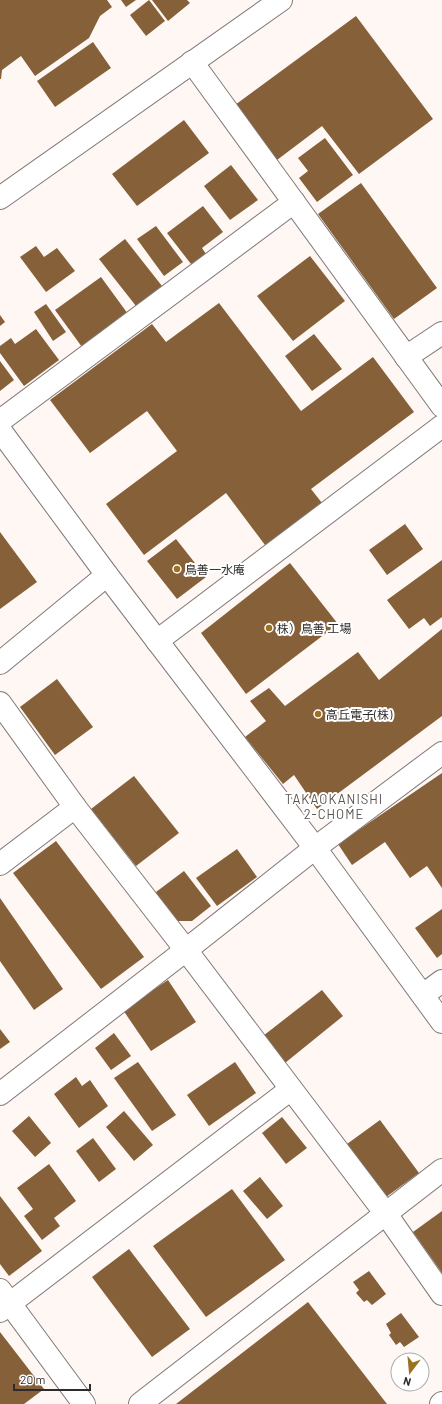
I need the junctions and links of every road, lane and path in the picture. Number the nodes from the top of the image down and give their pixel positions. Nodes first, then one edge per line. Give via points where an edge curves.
1 (280, 0) edge
2 (192, 62) junction
3 (0, 198) edge
4 (294, 202) junction
5 (442, 333) edge
6 (406, 357) junction
7 (442, 406) edge
8 (0, 421) edge
9 (442, 426) edge
10 (0, 430) edge
11 (107, 575) junction
12 (157, 641) junction
13 (0, 663) edge
14 (0, 703) edge
15 (442, 753) edge
16 (76, 808) junction
17 (315, 848) junction
18 (0, 864) edge
19 (186, 950) junction
20 (442, 981) edge
21 (423, 995) junction
22 (442, 1022) edge
23 (291, 1089) junction
24 (0, 1094) edge
25 (442, 1170) edge
26 (386, 1214) junction
27 (442, 1294) edge
28 (4, 1301) edge
29 (84, 1404) edge
30 (140, 1404) edge

1 - 2 street
2 - 3 street
2 - 4 street
4 - 6 street
4 - 8 street
5 - 6 street
6 - 7 street
9 - 12 street
10 - 11 street
11 - 12 street
11 - 13 street
12 - 17 street
14 - 16 street
15 - 17 street
16 - 18 street
16 - 19 street
17 - 19 street
17 - 21 street
19 - 23 street
19 - 24 street
20 - 21 street
21 - 22 street
23 - 26 street
23 - 28 street
25 - 26 street
26 - 27 street
26 - 30 street
28 - 29 street

